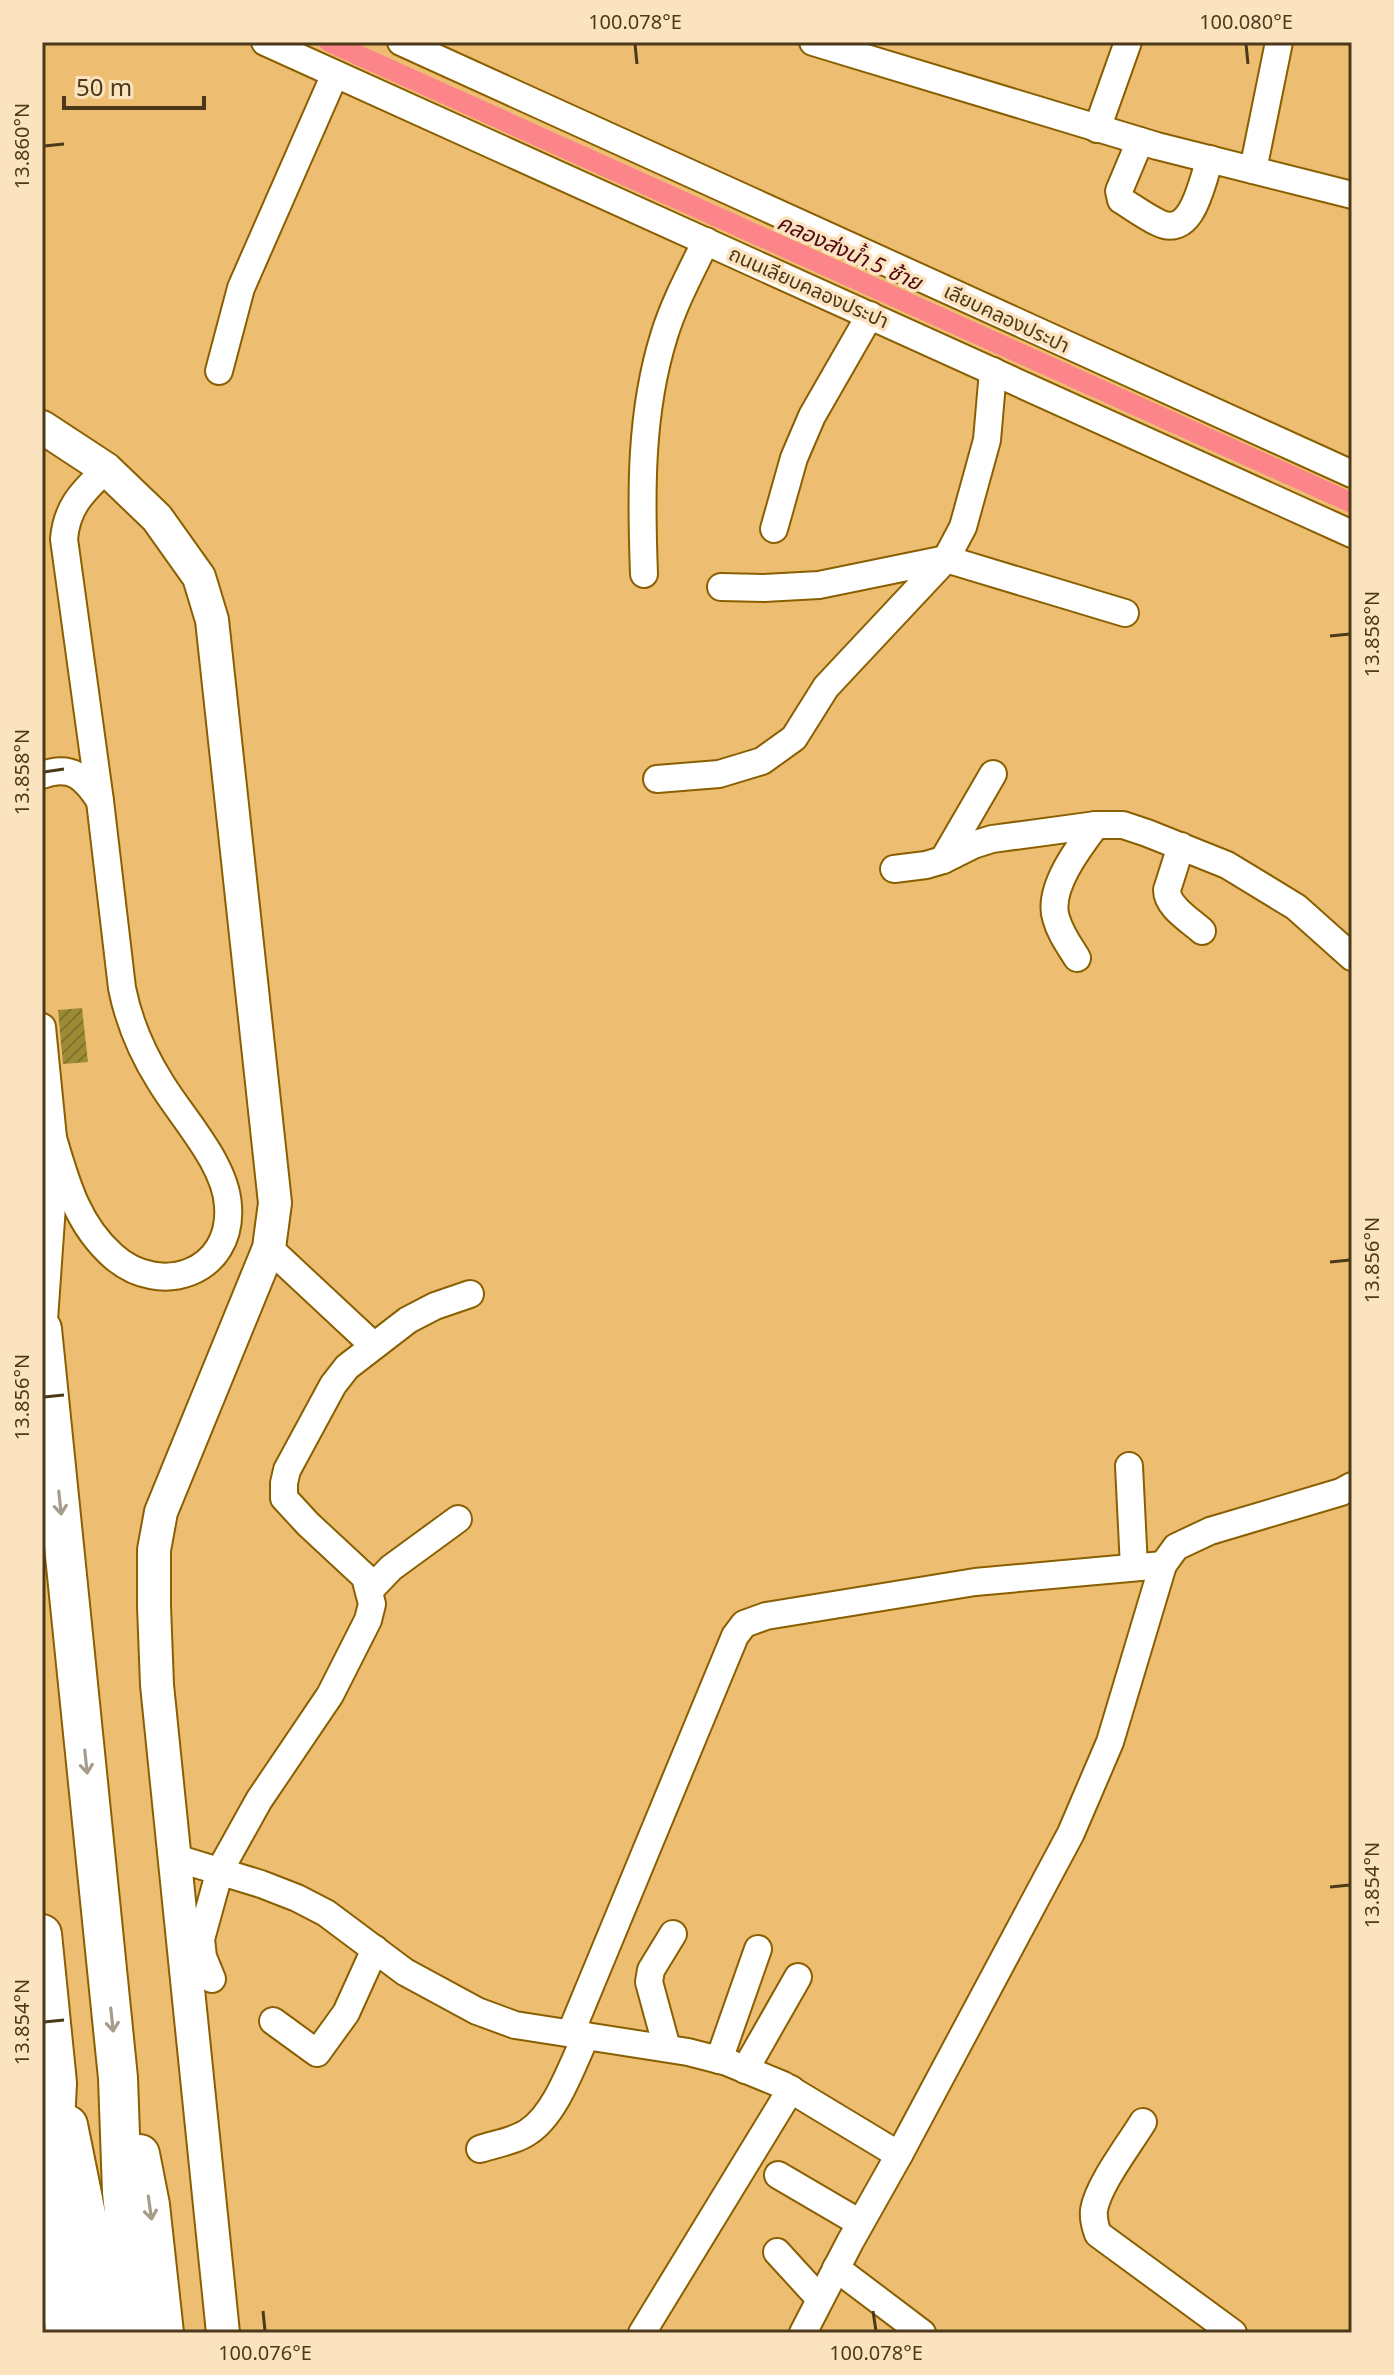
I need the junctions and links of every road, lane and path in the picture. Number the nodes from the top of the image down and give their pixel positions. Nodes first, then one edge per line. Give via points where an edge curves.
1 (265, 42) edge
2 (401, 42) edge
3 (813, 42) edge
4 (1128, 42) edge
5 (1279, 42) edge
6 (335, 74) junction
7 (1097, 129) junction
8 (1140, 141) junction
9 (1210, 159) junction
10 (1253, 170) junction
11 (1352, 195) edge
12 (706, 241) junction
13 (870, 315) junction
14 (219, 371) dead end
15 (993, 371) junction
16 (42, 427) edge
17 (106, 469) junction
18 (1352, 474) edge
19 (774, 529) dead end
20 (1352, 534) edge
21 (946, 559) junction
22 (644, 574) dead end
23 (721, 587) dead end
24 (1125, 613) dead end
25 (993, 774) dead end
26 (42, 775) edge
27 (657, 779) dead end
28 (100, 801) junction
29 (1096, 825) junction
30 (1181, 846) junction
31 (943, 860) junction
32 (894, 869) dead end
33 (1202, 931) dead end
34 (1352, 957) edge
35 (1077, 958) dead end
36 (42, 1027) edge
37 (53, 1138) junction
38 (269, 1248) junction
39 (470, 1294) dead end
40 (42, 1331) edge
41 (374, 1346) junction
42 (1129, 1466) dead end
43 (1352, 1486) edge
44 (458, 1519) dead end
45 (1163, 1565) junction
46 (1134, 1567) junction
47 (369, 1591) junction
48 (176, 1858) junction
49 (220, 1870) junction
50 (42, 1934) edge
51 (673, 1934) dead end
52 (375, 1949) junction
53 (758, 1949) dead end
54 (798, 1977) dead end
55 (212, 1979) dead end
56 (273, 2021) dead end
57 (579, 2034) junction
58 (667, 2048) junction
59 (719, 2060) junction
60 (745, 2070) junction
61 (118, 2078) junction
62 (57, 2083) junction
63 (791, 2089) junction
64 (1143, 2122) dead end
65 (480, 2149) dead end
66 (899, 2155) junction
67 (778, 2175) dead end
68 (860, 2223) junction
69 (777, 2252) dead end
70 (836, 2268) junction
71 (820, 2299) junction
72 (65, 2333) edge
73 (99, 2333) edge
74 (136, 2333) edge
75 (164, 2333) edge
76 (223, 2333) edge
77 (642, 2333) edge
78 (803, 2333) edge
79 (922, 2333) edge
80 (1233, 2333) edge

1 - 6 street, ถนนเลียบคลองประปา
2 - 18 street, เลียบคลองประปา
3 - 7 street
4 - 7 street
5 - 10 street
6 - 12 street, ถนนเลียบคลองประปา
6 - 14 street via 253,259
7 - 8 street
8 - 9 street
8 - 9 street via 1119,191 1121,200 1161,225 1174,226 1191,215
9 - 10 street
10 - 11 street
12 - 13 street, ถนนเลียบคลองประปา
12 - 22 street via 677,301 655,373 645,441
13 - 15 street, ถนนเลียบคลองประปา
13 - 19 street via 812,416
15 - 20 street, ถนนเลียบคลองประปา
15 - 21 street via 987,440 963,527
16 - 17 main road
17 - 28 street via 75,503 64,539
17 - 38 main road via 157,518 199,577 212,620 275,1203
21 - 23 street via 819,585
21 - 24 street
21 - 27 street via 826,687 794,738 762,761 719,774
25 - 31 street
26 - 28 street via 74,773
28 - 37 street via 126,1010 149,1063 226,1190 228,1218 217,1249 180,1276 151,1276 123,1264 80,1217
29 - 30 street via 1123,825
29 - 31 street via 992,839
29 - 35 street via 1079,846 1056,893 1056,918
30 - 33 street via 1167,897
30 - 34 street via 1265,886
31 - 32 street
36 - 37 street
37 - 40 street
38 - 41 street
38 - 48 main road via 161,1512 154,1550 157,1685
39 - 41 street via 408,1320
40 -> 61 highway
41 - 47 street via 333,1385 284,1483 284,1498 365,1577
42 - 46 street
43 - 45 street via 1210,1531 1176,1547
44 - 47 street via 391,1568
45 - 46 street
45 - 66 street via 1110,1742 1071,1833
46 - 57 street via 975,1582 744,1624
47 - 49 street via 368,1620 330,1695 259,1800
48 - 49 street
48 - 76 main road
49 - 52 street via 297,1898
49 - 55 street via 201,1939
50 - 62 highway
51 - 58 street via 649,1982
52 - 56 street via 346,2013 317,2053
52 - 57 street via 405,1972 477,2011 515,2025
53 - 59 street
54 - 60 street
57 - 58 street
57 - 65 street via 557,2097 539,2124 526,2134
58 - 59 street
59 - 60 street
60 - 63 street
61 - 74 highway via 122,2192
61 -> 75 highway via 147,2186
62 - 72 highway via 52,2183
62 - 73 highway via 81,2182
63 - 66 street
63 - 77 street
64 - 80 street via 1098,2195 1098,2234
66 - 68 street
67 - 68 street
68 - 70 street
69 - 71 street
70 - 71 street
70 - 79 street
71 - 78 street

